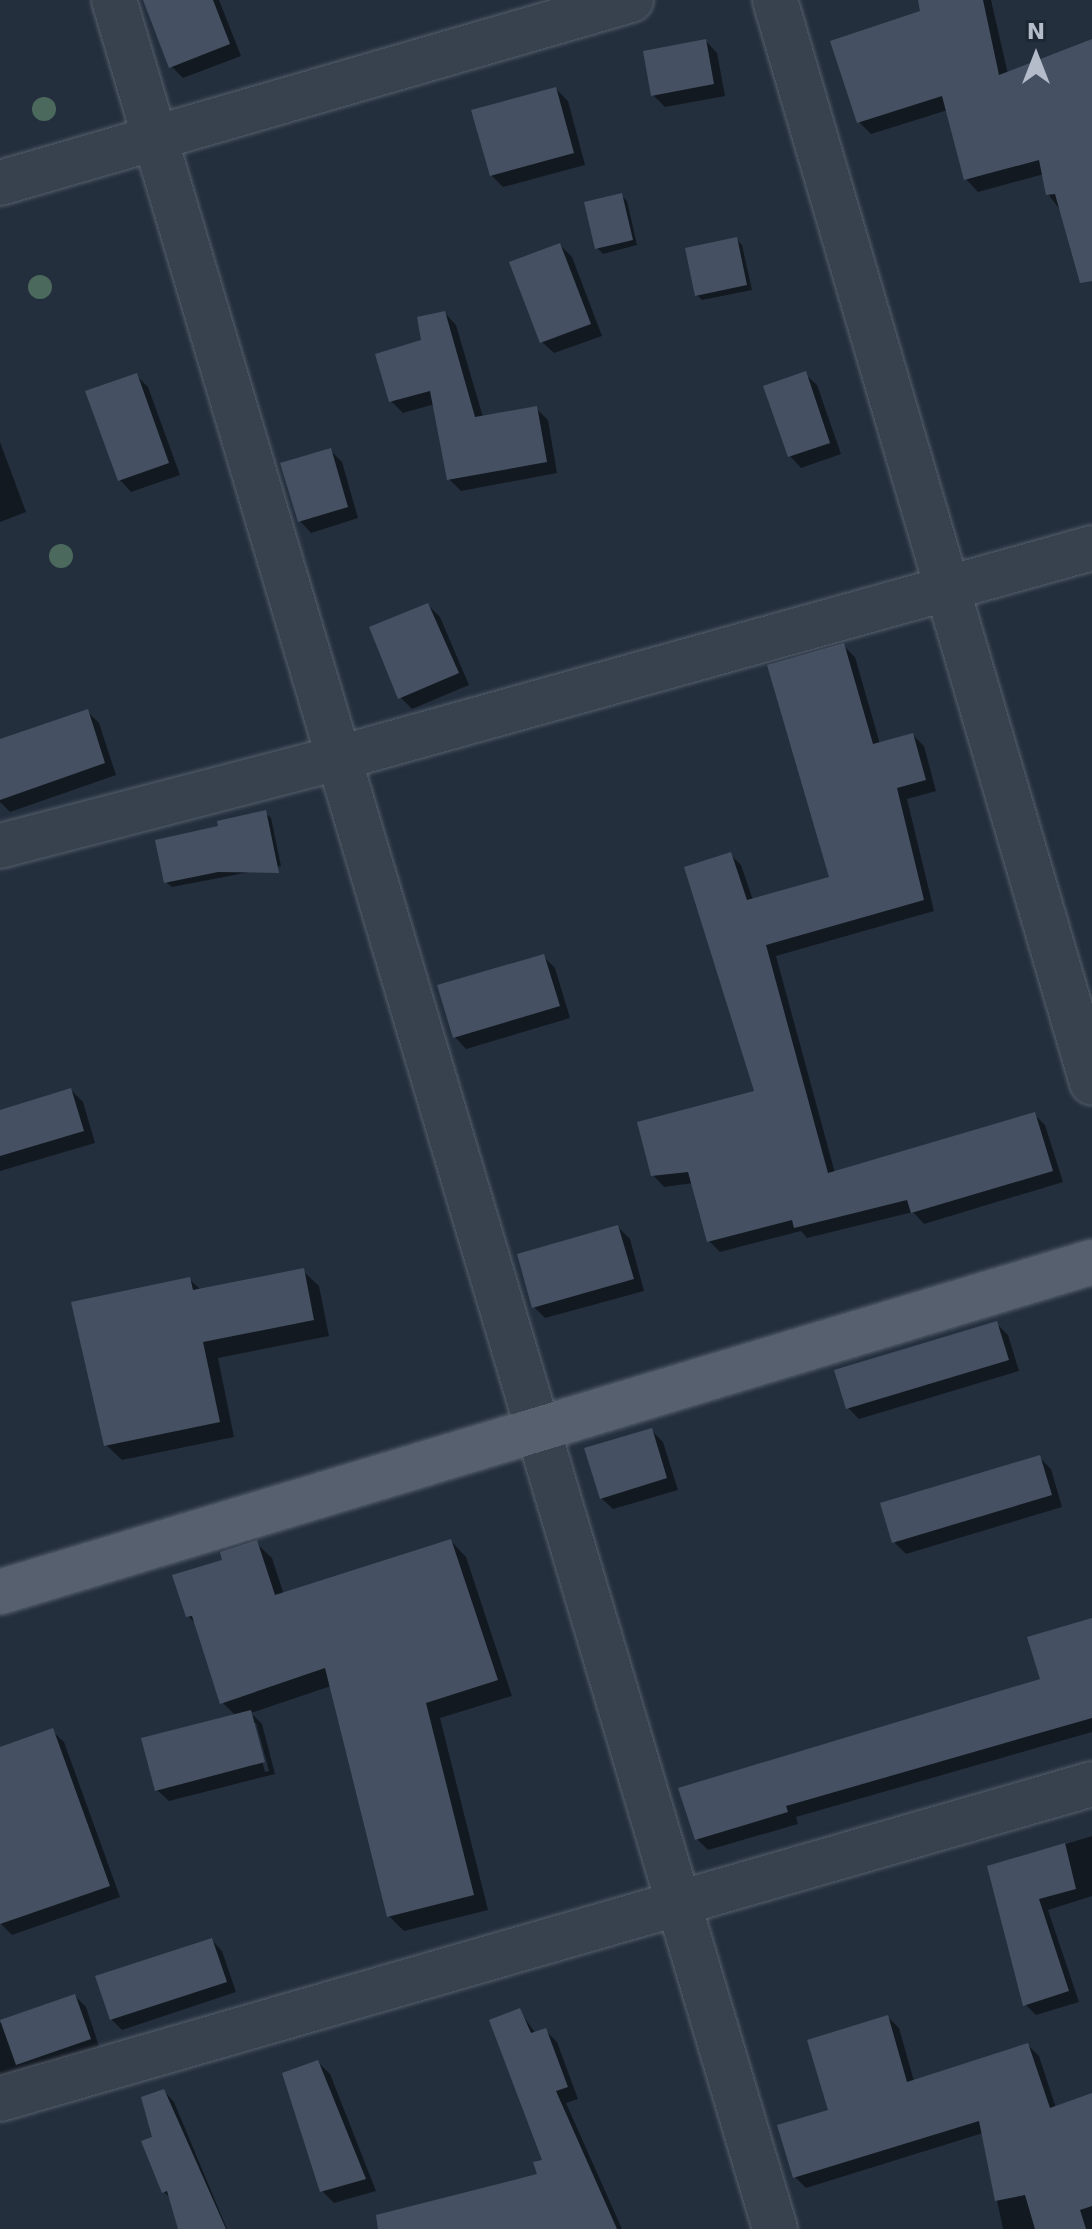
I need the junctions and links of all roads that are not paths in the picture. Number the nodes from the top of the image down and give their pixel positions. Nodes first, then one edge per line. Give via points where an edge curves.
1 (114, 0) edge
2 (631, 0) edge
3 (775, 0) edge
4 (154, 138) junction
5 (0, 183) edge
6 (1092, 548) edge
7 (948, 588) junction
8 (339, 758) junction
9 (0, 846) edge
10 (1092, 1083) edge
11 (1092, 1262) edge
12 (538, 1430) junction
13 (0, 1592) edge
14 (1092, 1784) edge
15 (679, 1903) junction
16 (0, 2099) edge
17 (775, 2229) edge

1 - 4 street
2 - 4 street
3 - 7 street
4 - 5 street
4 - 8 street
6 - 7 street
7 - 8 street
7 - 10 street
8 - 9 street
8 - 12 street
11 - 12 main road
12 - 13 main road
12 - 15 street
14 - 15 street
15 - 16 street
15 - 17 street

